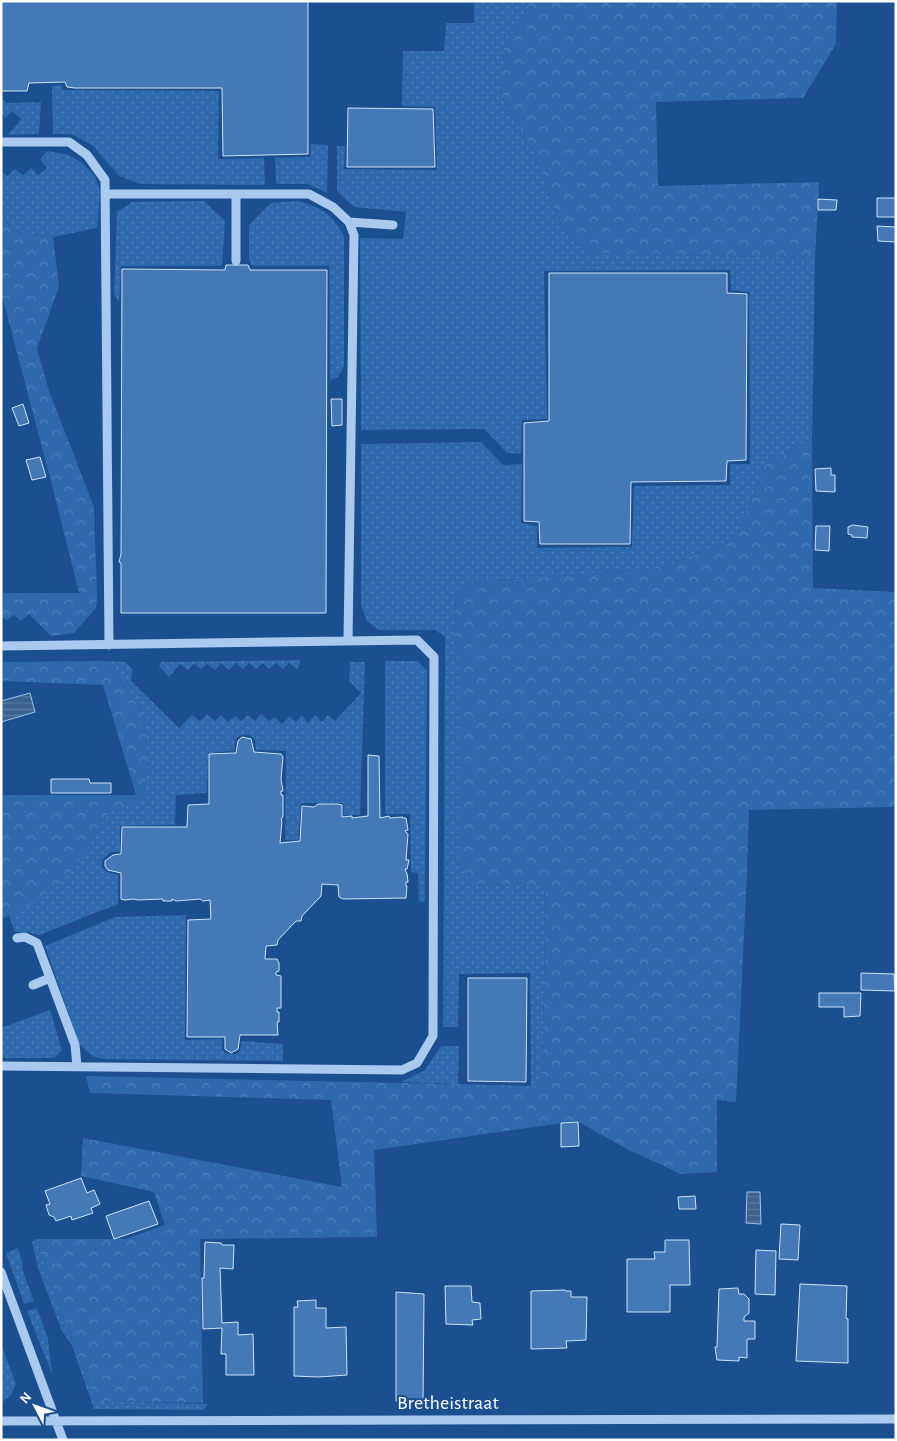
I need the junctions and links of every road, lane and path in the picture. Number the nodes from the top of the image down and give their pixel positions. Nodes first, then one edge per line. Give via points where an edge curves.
1 (1, 142) edge
2 (106, 194) junction
3 (236, 194) junction
4 (350, 222) junction
5 (393, 225) dead end
6 (236, 261) dead end
7 (348, 641) junction
8 (109, 644) junction
9 (1, 646) edge
10 (17, 938) dead end
11 (50, 978) junction
12 (33, 984) dead end
13 (1, 1066) edge
14 (77, 1066) junction
15 (1, 1272) edge
16 (896, 1419) edge
17 (1, 1421) edge
18 (56, 1421) junction
19 (63, 1440) edge

1 - 2 street via 69,142 87,155 105,180
2 - 3 street
2 - 8 street
3 - 4 street via 309,194 333,207
3 - 6 street
4 - 5 street
4 - 7 street via 354,235
7 - 8 street
7 - 14 street via 417,640 434,658 433,1036 417,1063 402,1070
8 - 9 street
10 - 11 street via 25,937 37,943
11 - 12 street
11 - 14 street via 75,1045
13 - 14 street
15 - 18 street
16 - 18 street, Bretheistraat
17 - 18 street, Bretheistraat
18 - 19 street

